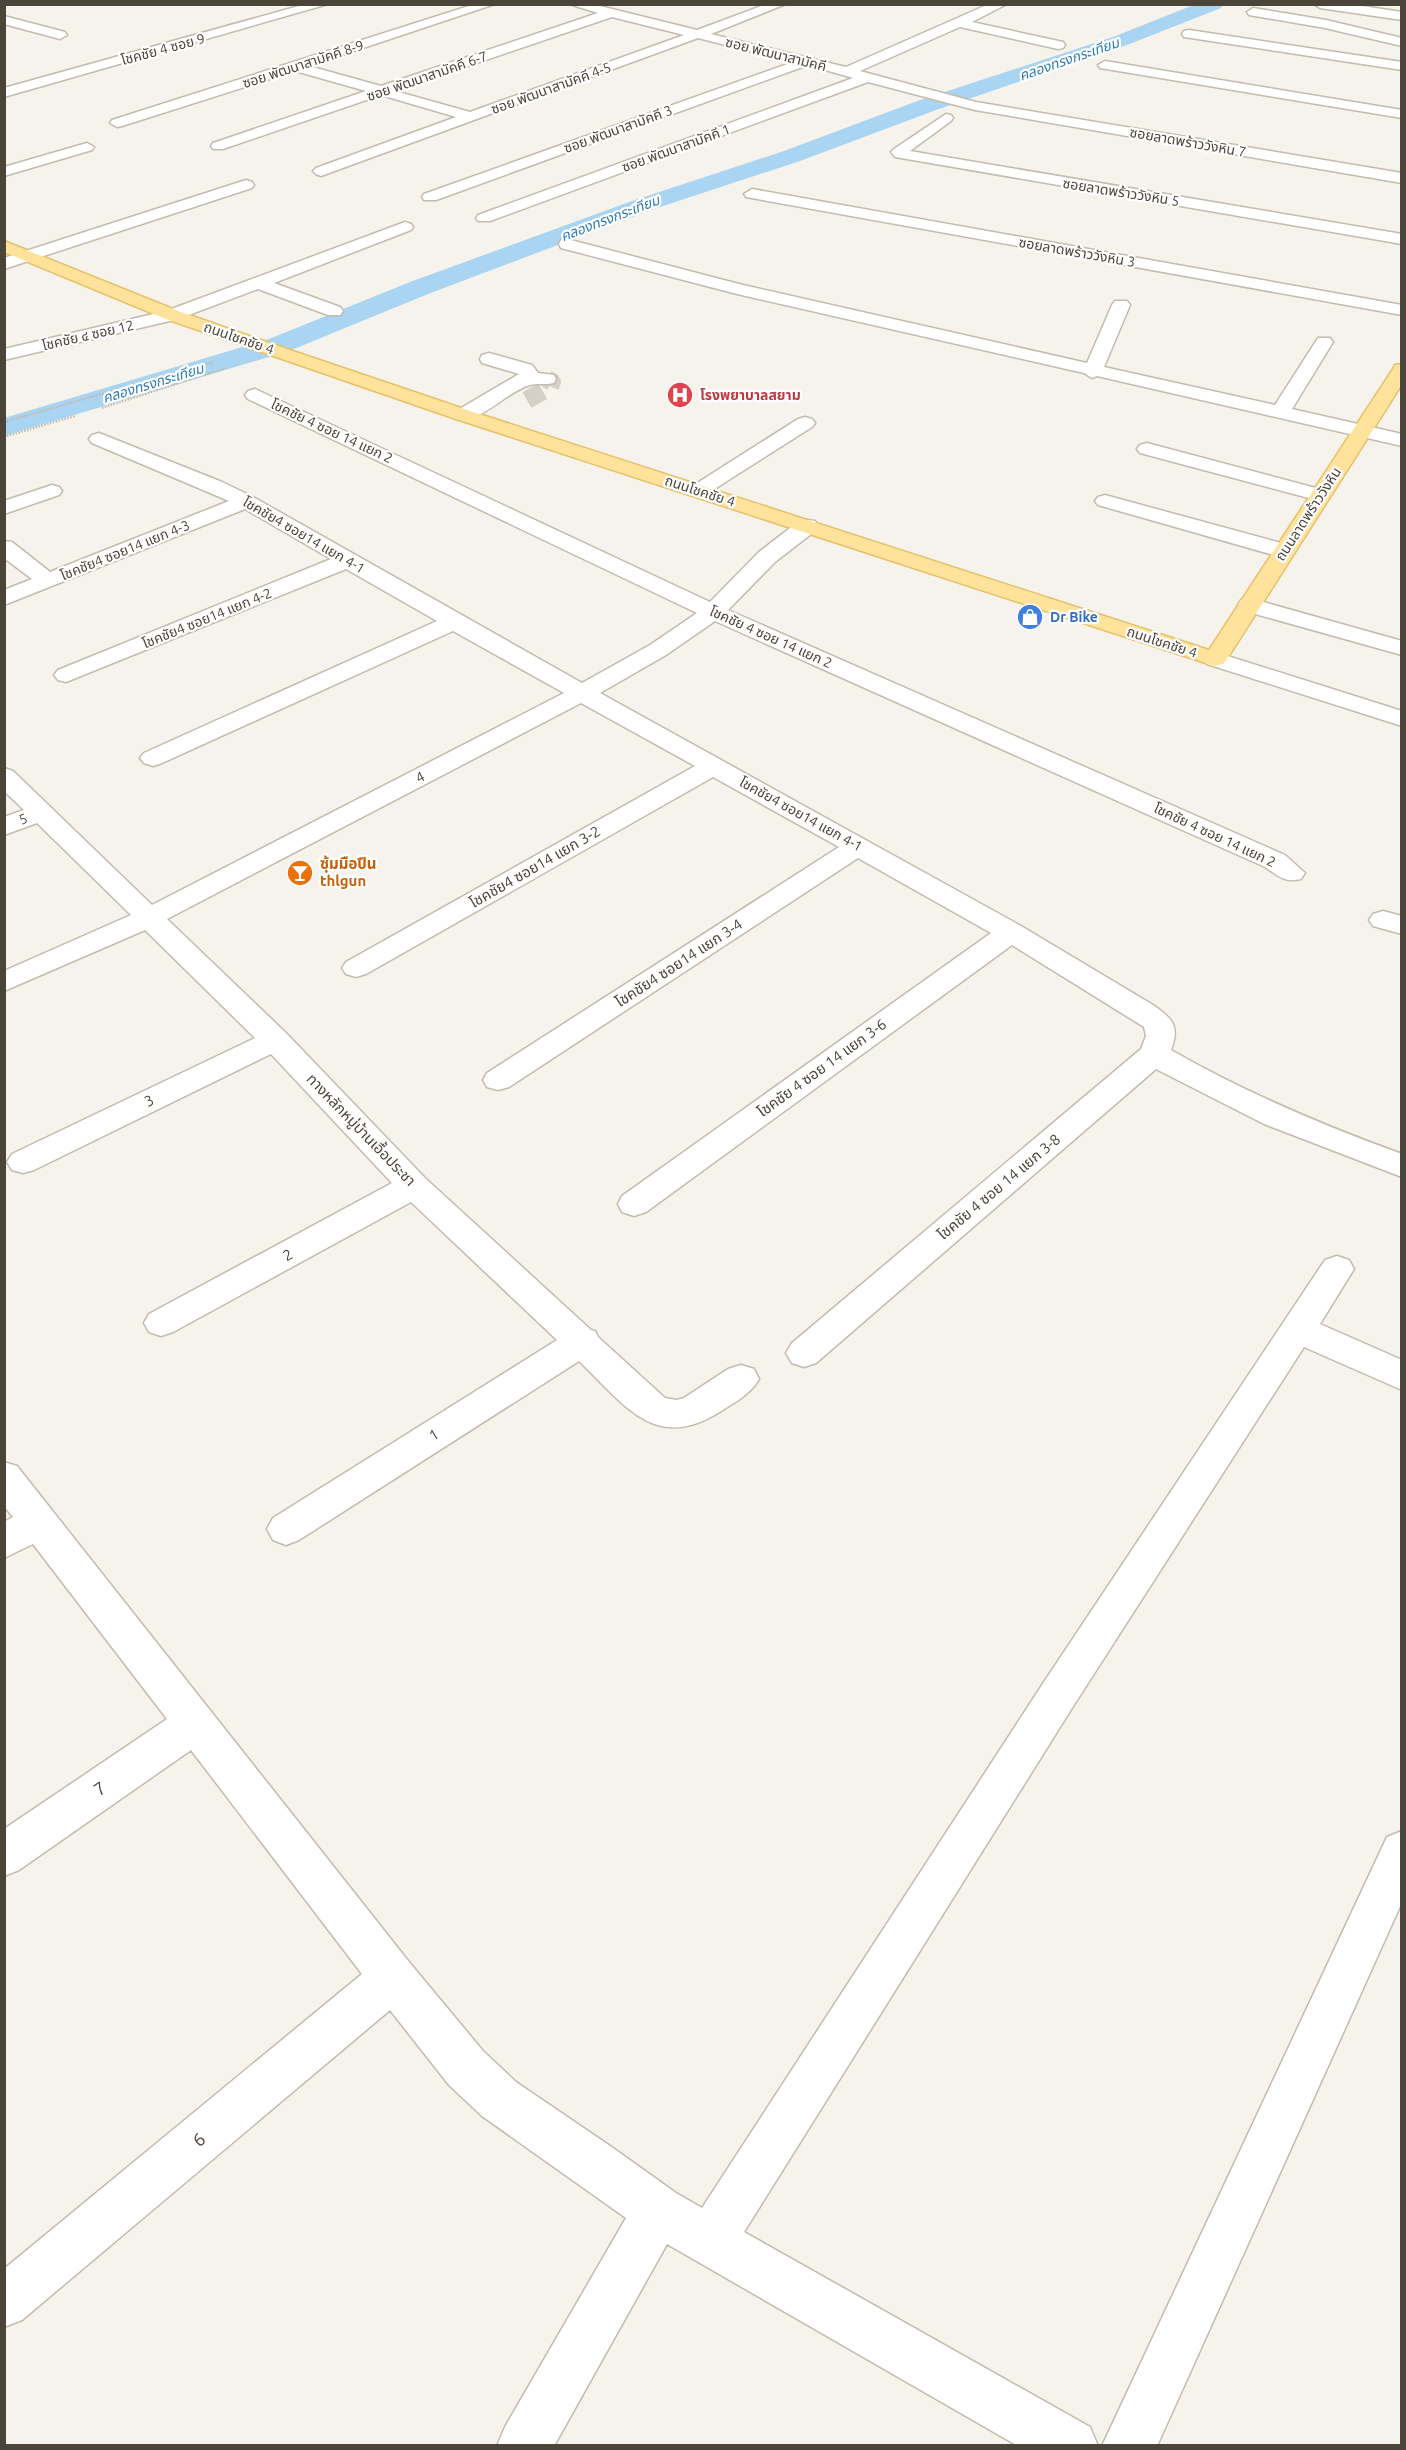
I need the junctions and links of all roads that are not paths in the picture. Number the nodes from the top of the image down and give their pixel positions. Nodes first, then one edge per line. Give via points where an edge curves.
1 (322, 4) edge
2 (489, 4) edge
3 (575, 4) edge
4 (636, 4) edge
5 (780, 4) edge
6 (1001, 4) edge
7 (1320, 4) edge
8 (1253, 12) dead end
9 (611, 13) junction
10 (8, 16) edge
11 (1401, 16) edge
12 (957, 22) junction
13 (1347, 29) junction
14 (698, 34) junction
15 (1189, 34) dead end
16 (60, 35) dead end
17 (1401, 42) edge
18 (1058, 45) dead end
19 (1319, 54) junction
20 (807, 61) junction
21 (1105, 65) dead end
22 (1401, 66) edge
23 (297, 67) junction
24 (846, 72) junction
25 (868, 77) junction
26 (383, 91) junction
27 (4, 93) edge
28 (975, 106) joint
29 (1401, 114) edge
30 (473, 117) junction
31 (946, 118) dead end
32 (117, 123) dead end
33 (218, 146) dead end
34 (87, 147) dead end
35 (321, 171) dead end
36 (4, 172) edge
37 (1401, 178) edge
38 (246, 185) dead end
39 (752, 194) dead end
40 (430, 197) dead end
41 (484, 218) dead end
42 (405, 227) dead end
43 (1401, 239) edge
44 (567, 244) dead end
45 (4, 246) edge
46 (32, 257) junction
47 (4, 264) edge
48 (259, 283) junction
49 (1121, 305) dead end
50 (1401, 310) edge
51 (334, 311) dead end
52 (172, 315) junction
53 (1324, 342) dead end
54 (4, 355) edge
55 (489, 358) dead end
56 (1401, 369) edge
57 (1092, 372) junction
58 (526, 379) junction
59 (547, 379) tunnel mouth
60 (255, 395) dead end
61 (508, 412) tunnel mouth
62 (1280, 413) junction
63 (463, 415) junction
64 (489, 423) junction
65 (805, 423) dead end
66 (1361, 431) junction
67 (99, 439) dead end
68 (1401, 440) edge
69 (1147, 449) dead end
70 (52, 491) dead end
71 (698, 491) junction
72 (1320, 495) junction
73 (246, 501) junction
74 (1104, 501) dead end
75 (4, 508) edge
76 (807, 526) junction
77 (4, 547) edge
78 (1284, 551) junction
79 (348, 560) junction
80 (48, 581) junction
81 (4, 598) edge
82 (1249, 605) junction
83 (713, 612) junction
84 (454, 622) junction
85 (1401, 648) edge
86 (1215, 659) junction
87 (66, 675) dead end
88 (584, 692) junction
89 (1401, 719) edge
90 (153, 758) dead end
91 (714, 766) junction
92 (4, 776) edge
93 (41, 812) junction
94 (4, 827) edge
95 (859, 846) junction
96 (1290, 873) dead end
97 (148, 918) junction
98 (1011, 932) junction
99 (356, 968) dead end
100 (4, 982) edge
101 (275, 1040) junction
102 (1154, 1054) junction
103 (498, 1080) dead end
104 (23, 1162) dead end
105 (1400, 1162) edge
106 (414, 1186) junction
107 (634, 1204) dead end
108 (1338, 1269) dead end
109 (162, 1323) dead end
110 (1298, 1329) junction
111 (583, 1341) junction
112 (804, 1353) dead end
113 (1401, 1376) edge
114 (741, 1379) dead end
115 (4, 1477) edge
116 (286, 1529) dead end
117 (22, 1532) edge
118 (196, 1722) junction
119 (4, 1855) edge
120 (1399, 1866) edge
121 (393, 1978) junction
122 (658, 2211) junction
123 (710, 2240) junction
124 (4, 2302) edge
125 (1050, 2441) edge
126 (524, 2445) edge
127 (1129, 2445) edge

1 - 27 street, โชคชัย 4 ซอย 9
2 - 23 street, ซอย พัฒนาสามัคคี 8-9
3 - 9 street, ซอย พัฒนาสามัคคี
4 - 9 street, ซอย พัฒนาสามัคคี 6-7
5 - 14 street, ซอย พัฒนาสามัคคี 4-5
6 - 12 street
7 - 11 street
8 - 13 street
9 - 14 street, ซอย พัฒนาสามัคคี
9 - 26 street, ซอย พัฒนาสามัคคี 6-7
10 - 16 street
12 - 18 street
12 - 24 street
13 - 17 street
13 - 19 street
14 - 20 street, ซอย พัฒนาสามัคคี
14 - 30 street, ซอย พัฒนาสามัคคี 4-5
15 - 19 street
19 - 22 street
20 - 24 street, ซอย พัฒนาสามัคคี
20 - 40 street, ซอย พัฒนาสามัคคี 3
21 - 29 street
23 - 26 street
23 - 32 street, ซอย พัฒนาสามัคคี 8-9
24 - 25 street, ซอย พัฒนาสามัคคี
25 - 28 street, ซอย พัฒนาสามัคคี
25 - 41 street, ซอย พัฒนาสามัคคี 1
26 - 30 street
26 - 33 street, ซอย พัฒนาสามัคคี 6-7
28 - 37 street, ซอยลาดพร้าววังหิน 7
30 - 35 street, ซอย พัฒนาสามัคคี 4-5
31 - 43 street, ซอยลาดพร้าววังหิน 5 via 900,154
34 - 36 street
38 - 46 street
39 - 50 street, ซอยลาดพร้าววังหิน 3
42 - 48 street, โชคชัย ๔ ซอย 12
44 - 57 street via 737,289
45 - 46 main road, ถนนโชคชัย 4
46 - 47 street
46 - 52 main road, ถนนโชคชัย 4
48 - 51 street
48 - 52 street, โชคชัย ๔ ซอย 12
49 - 57 street
52 - 54 street, โชคชัย ๔ ซอย 12
52 - 63 main road, ถนนโชคชัย 4
53 - 62 street
55 - 58 street via 525,369 529,374
56 - 66 main road, ถนนลาดพร้าววังหิน
57 - 62 street
58 - 59 street
58 - 63 street
60 - 83 street, โชคชัย 4 ซอย 14 แยก 2
61 - 64 street
62 - 66 street
63 - 64 main road, ถนนโชคชัย 4
64 - 71 main road, ถนนโชคชัย 4
65 - 71 street
66 - 68 street
66 - 72 main road, ถนนลาดพร้าววังหิน
67 - 73 street, โชคชัย4 ซอย14 แยก 4-1
69 - 72 street
70 - 75 street
71 - 76 main road, ถนนโชคชัย 4
72 - 78 main road, ถนนลาดพร้าววังหิน
73 - 79 street, โชคชัย4 ซอย14 แยก 4-1
73 - 80 street, โชคชัย4 ซอย14 แยก 4-3
74 - 78 street
76 - 83 street, 4 via 767,557
76 - 86 main road, ถนนโชคชัย 4
77 - 80 street
78 - 82 main road, ถนนลาดพร้าววังหิน
79 - 84 street, โชคชัย4 ซอย14 แยก 4-1
79 - 87 street, โชคชัย4 ซอย14 แยก 4-2
80 - 81 street, โชคชัย4 ซอย14 แยก 4-3
82 - 85 street
82 - 86 main road, ถนนลาดพร้าววังหิน
83 - 88 street, 4 via 687,632
83 - 96 street, โชคชัย 4 ซอย 14 แยก 2 via 1275,861
84 - 88 street, โชคชัย4 ซอย14 แยก 4-1
84 - 90 street
86 - 89 street, ถนนโชคชัย 4
88 - 91 street, โชคชัย4 ซอย14 แยก 4-1
88 - 97 street, 4
91 - 95 street, โชคชัย4 ซอย14 แยก 4-1
91 - 99 street, โชคชัย4 ซอย14 แยก 3-2
92 - 93 street, ทางหลักหมู่บ้านเอื้อประชา
93 - 94 street, 5
93 - 97 street, ทางหลักหมู่บ้านเอื้อประชา
95 - 98 street, โชคชัย4 ซอย14 แยก 4-1
95 - 103 street, โชคชัย4 ซอย14 แยก 3-4
97 - 100 street, 4
97 - 101 street, ทางหลักหมู่บ้านเอื้อประชา
98 - 102 street, โชคชัย4 ซอย14 แยก 4-1 via 1158,1023 1161,1036
98 - 107 street, โชคชัย 4 ซอย 14 แยก 3-6
101 - 104 street, 3
101 - 106 street, ทางหลักหมู่บ้านเอื้อประชา
102 - 105 street via 1254,1108 1312,1133
102 - 112 street, โชคชัย 4 ซอย 14 แยก 3-8
106 - 109 street, 2
106 - 111 street, ทางหลักหมู่บ้านเอื้อประชา
108 - 110 street
110 - 113 street
110 - 123 street via 1052,1704
111 - 114 street, ทางหลักหมู่บ้านเอื้อประชา via 654,1410 677,1415 697,1408
111 - 116 street, 1
115 - 117 street
117 - 118 street
118 - 119 street, 7
118 - 121 street
120 - 127 street
121 - 122 street via 466,2068 499,2099
121 - 124 street, 6
122 - 123 street
122 - 126 street
123 - 125 street

